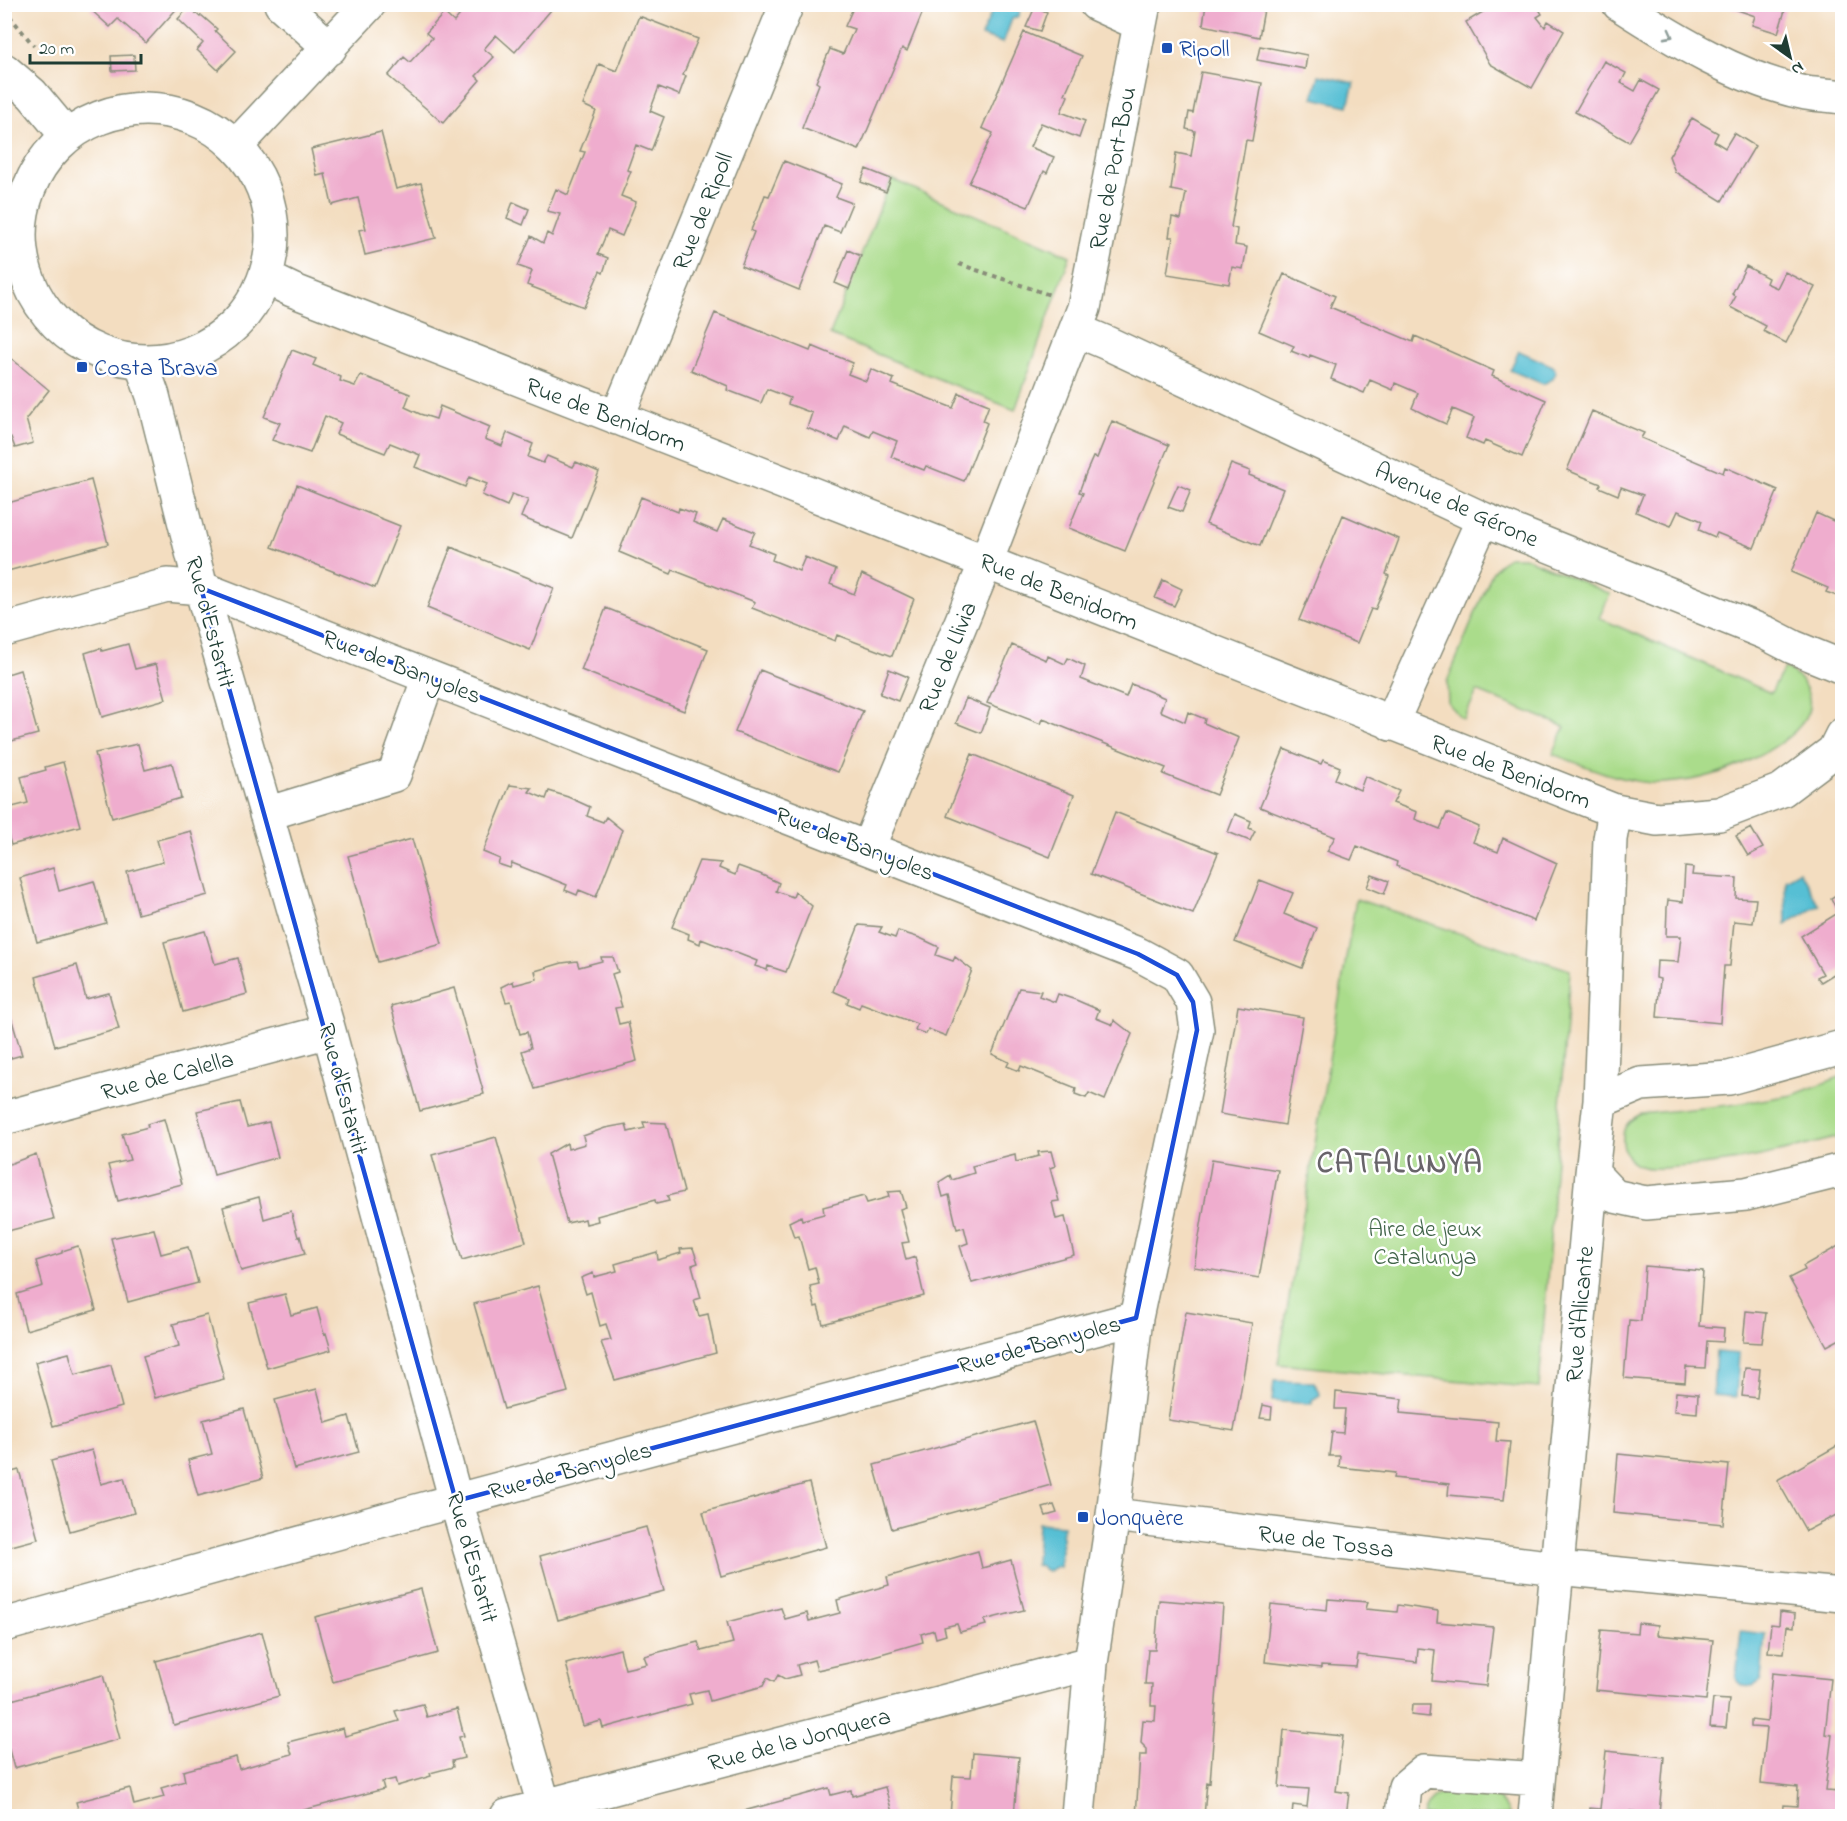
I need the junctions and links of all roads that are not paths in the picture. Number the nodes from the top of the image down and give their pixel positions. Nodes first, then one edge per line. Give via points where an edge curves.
1 (281, 4) edge
2 (369, 4) edge
3 (787, 4) edge
4 (1096, 4) edge
5 (1619, 4) edge
6 (1142, 14) edge
7 (330, 48) junction
8 (4, 70) edge
9 (1842, 97) edge
10 (67, 136) junction
11 (238, 144) junction
12 (14, 272) edge
13 (265, 277) junction
14 (1080, 319) junction
15 (141, 362) junction
16 (617, 418) junction
17 (1483, 519) junction
18 (986, 562) junction
19 (201, 588) junction
20 (4, 630) edge
21 (1842, 667) edge
22 (429, 677) junction
23 (1391, 724) junction
24 (1842, 735) edge
25 (1615, 811) junction
26 (266, 814) junction
27 (868, 848) junction
28 (329, 1031) junction
29 (1842, 1047) edge
30 (1600, 1101) junction
31 (4, 1118) edge
32 (1842, 1170) edge
33 (1592, 1173) junction
34 (1136, 1318) junction
35 (456, 1500) junction
36 (1113, 1515) junction
37 (1557, 1568) junction
38 (1842, 1595) edge
39 (4, 1625) edge
40 (1091, 1662) junction
41 (1538, 1779) junction
42 (546, 1811) edge
43 (507, 1816) edge
44 (1078, 1816) edge
45 (1402, 1816) edge
46 (1535, 1816) edge

1 - 7 street
2 - 7 street
3 - 16 street, Rue de Ripoll
4 - 6 street
5 -> 9 street via 1653,27 1747,76 1806,93
6 - 14 street, Rue de Port-Bou
7 - 11 street
8 - 10 street via 32,94
10 - 11 street via 89,123 124,111 161,109 220,129
10 - 12 street via 37,171 24,202
11 - 13 street via 254,168 268,202 273,240
12 - 15 street via 67,334 102,354
13 - 15 street via 246,312 217,339 181,356
13 - 16 street, Rue de Benidorm
14 - 17 street, Avenue de Gérone via 1107,343
14 - 18 street, Rue de Llivia
15 - 19 street, Rue d'Estartit
16 - 18 street, Rue de Benidorm
17 - 21 street, Avenue de Gérone
17 - 23 street
18 - 23 street, Rue de Benidorm
18 - 27 street, Rue de Llivia
19 - 20 street, Rue de Banyoles via 167,585
19 - 22 street, Rue de Banyoles
19 - 26 street, Rue d'Estartit
22 - 26 street via 394,775
22 - 27 street, Rue de Banyoles
23 - 25 street, Rue de Benidorm
24 - 25 street, Rue de Benidorm via 1834,750 1782,790 1719,814 1657,819
25 - 30 street, Rue d'Alicante
26 - 28 street, Rue d'Estartit
27 - 34 street, Rue de Banyoles via 1138,954 1177,975 1193,1002 1197,1030
28 - 31 street, Rue de Calella
28 - 35 street, Rue d'Estartit
29 - 30 street via 1729,1078 1641,1084
30 - 33 street, Rue d'Alicante
32 - 33 street via 1746,1194 1646,1203 1614,1196
33 - 37 street, Rue d'Alicante
34 - 35 street, Rue de Banyoles
34 - 36 street, Rue de Banyoles
35 - 39 street, Rue de Banyoles
35 - 42 street, Rue d'Estartit
36 - 37 street, Rue de Tossa
36 - 40 street
37 - 38 street, Rue de Tossa
37 - 41 street, Rue d'Alicante
40 - 42 street, Rue de la Jonquera
40 - 44 street
41 - 45 street via 1424,1771 1405,1787
41 - 46 street, Rue d'Alicante
42 - 43 street, Rue de la Jonquera

